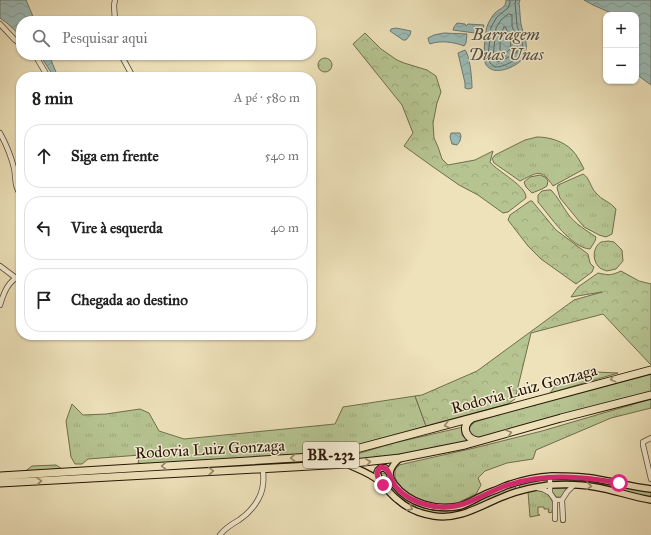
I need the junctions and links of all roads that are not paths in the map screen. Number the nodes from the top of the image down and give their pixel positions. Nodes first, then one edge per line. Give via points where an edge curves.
1 (115, 0) edge
2 (115, 16) edge
3 (0, 24) edge
4 (16, 41) edge
5 (38, 60) edge
6 (124, 60) edge
7 (45, 72) edge
8 (130, 72) edge
9 (0, 133) edge
10 (16, 184) edge
11 (0, 266) edge
12 (16, 278) joint
13 (0, 305) edge
14 (651, 370) edge
15 (651, 395) edge
16 (479, 416) junction
17 (651, 438) edge
18 (484, 440) junction
19 (400, 458) junction
20 (346, 464) junction
21 (263, 468) junction
22 (390, 473) junction
23 (0, 476) edge
24 (550, 476) junction
25 (651, 478) edge
26 (380, 482) junction
27 (0, 483) edge
28 (517, 483) junction
29 (619, 483) junction
30 (550, 485) junction
31 (574, 485) junction
32 (535, 488) junction
33 (651, 489) edge
34 (518, 491) junction
35 (616, 492) junction
36 (550, 493) junction
37 (555, 500) junction
38 (562, 500) junction
39 (651, 500) edge
40 (220, 535) edge

1 - 2 street
3 - 4 street
5 - 7 street
6 - 8 street
9 - 10 street via 11,158
11 - 12 street
12 - 13 street via 4,290
14 -> 16 highway, Rodovia Luiz Gonzaga / BR-232
18 -> 15 highway, Rodovia Luiz Gonzaga / BR-232
16 - 18 highway via 468,422 466,432 473,440
16 -> 23 highway, Rodovia Luiz Gonzaga / BR-232 via 329,455
17 - 25 street via 643,445
18 - 19 highway, Rodovia Luiz Gonzaga / BR-232
20 -> 19 highway, Rodovia Luiz Gonzaga / BR-232
19 - 22 main road
20 - 21 highway, Rodovia Luiz Gonzaga / BR-232
20 - 26 main road
27 -> 21 highway, Rodovia Luiz Gonzaga / BR-232
21 - 40 street via 264,484 258,501
22 - 26 main road via 381,467 377,473
22 - 28 main road via 394,484 409,498 422,504 449,508 466,504 487,493
24 - 28 main road
24 - 29 main road via 596,478
24 - 30 street
26 -> 34 main road via 397,500 408,507 420,513 446,517 472,511
28 - 34 street
29 - 33 main road
29 - 35 street
30 - 31 main road
30 - 32 main road
30 - 36 street
31 -> 35 main road
31 - 38 street
32 - 34 main road
32 - 36 street
35 - 39 main road
36 - 37 street
37 - 38 street
37 - 38 street via 554,517 558,514 562,517

